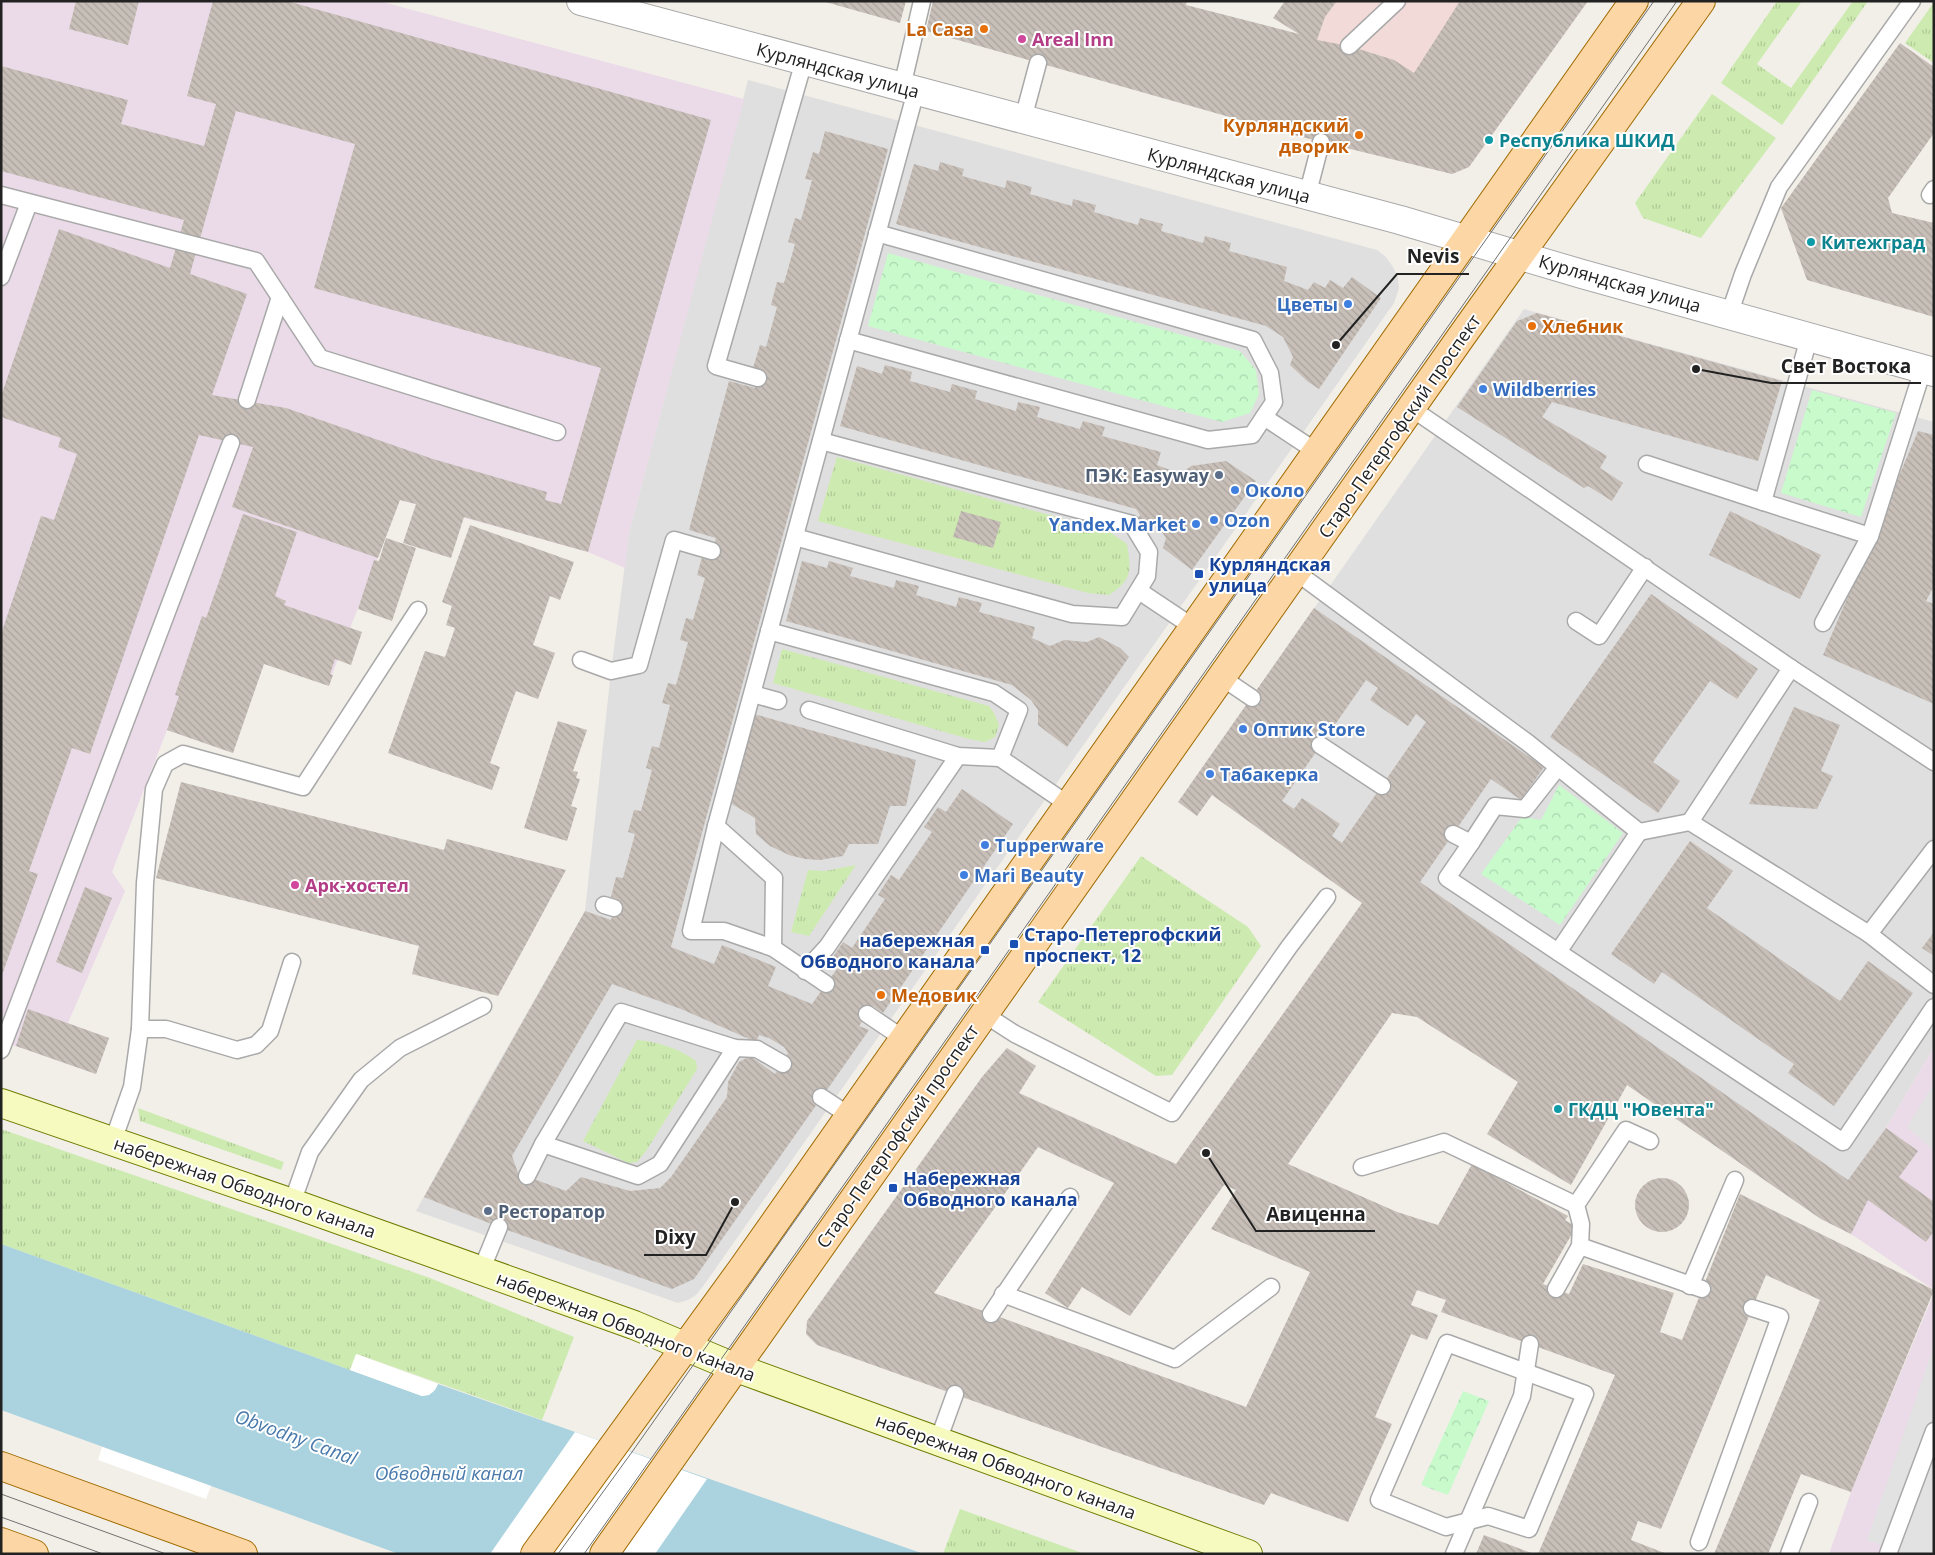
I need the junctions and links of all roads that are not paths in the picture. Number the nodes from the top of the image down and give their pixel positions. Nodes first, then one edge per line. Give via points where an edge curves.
1 (581, 1) edge
2 (922, 1) edge
3 (1397, 1) edge
4 (1634, 1) edge
5 (1702, 1) edge
6 (1912, 1) edge
7 (1349, 46) dead end
8 (804, 61) junction
9 (1038, 63) dead end
10 (909, 89) junction
11 (1023, 119) junction
12 (1322, 142) dead end
13 (1, 195) edge
14 (1307, 196) junction
15 (29, 202) junction
16 (877, 234) junction
17 (1467, 239) junction
18 (1520, 255) junction
19 (1, 277) edge
20 (280, 297) junction
21 (1729, 315) junction
22 (1809, 338) junction
23 (848, 340) junction
24 (1928, 371) edge
25 (758, 378) dead end
26 (246, 400) dead end
27 (1411, 408) junction
28 (1264, 417) junction
29 (557, 432) dead end
30 (821, 441) junction
31 (231, 443) dead end
32 (1317, 452) junction
33 (1647, 464) dead end
34 (1763, 502) junction
35 (1870, 536) junction
36 (795, 537) junction
37 (712, 551) dead end
38 (1645, 567) junction
39 (1296, 572) junction
40 (1139, 591) junction
41 (418, 610) dead end
42 (1576, 621) dead end
43 (1823, 623) dead end
44 (1194, 627) junction
45 (769, 631) junction
46 (581, 660) dead end
47 (1791, 668) junction
48 (1221, 677) junction
49 (752, 694) junction
50 (1252, 698) dead end
51 (778, 701) dead end
52 (808, 710) dead end
53 (1320, 745) dead end
54 (958, 756) junction
55 (1000, 758) junction
56 (1934, 762) edge
57 (1558, 767) junction
58 (1382, 786) dead end
59 (1069, 805) junction
60 (1690, 822) junction
61 (716, 826) junction
62 (1639, 832) junction
63 (1453, 834) dead end
64 (1470, 843) junction
65 (1934, 849) edge
66 (1327, 897) dead end
67 (1869, 934) junction
68 (773, 948) junction
69 (1558, 952) junction
70 (292, 962) dead end
71 (805, 971) junction
72 (826, 984) dead end
73 (1934, 985) edge
74 (483, 1006) dead end
75 (1934, 1007) edge
76 (867, 1014) dead end
77 (984, 1014) junction
78 (140, 1029) junction
79 (904, 1039) junction
80 (735, 1048) junction
81 (1, 1050) edge
82 (783, 1064) dead end
83 (820, 1097) dead end
84 (1, 1102) edge
85 (850, 1116) junction
86 (113, 1141) junction
87 (1650, 1141) dead end
88 (543, 1144) junction
89 (1362, 1167) dead end
90 (527, 1176) dead end
91 (1735, 1180) dead end
92 (1070, 1197) dead end
93 (292, 1203) junction
94 (1576, 1205) junction
95 (498, 1227) dead end
96 (1580, 1246) junction
97 (481, 1271) junction
98 (1271, 1287) dead end
99 (1556, 1289) dead end
100 (1004, 1294) junction
101 (1752, 1308) dead end
102 (991, 1314) dead end
103 (1530, 1344) dead end
104 (686, 1347) junction
105 (734, 1367) junction
106 (1525, 1371) junction
107 (955, 1394) dead end
108 (1934, 1431) edge
109 (938, 1441) junction
110 (1, 1466) edge
111 (1808, 1502) dead end
112 (1467, 1522) junction
113 (1, 1542) edge
114 (1699, 1542) dead end
115 (34, 1554) edge
116 (243, 1554) edge
117 (535, 1554) edge
118 (604, 1554) edge
119 (1248, 1554) edge
120 (1454, 1554) edge
121 (1789, 1554) edge
122 (1888, 1554) edge

1 - 8 street, Курляндская улица
2 - 10 lane
3 - 7 lane
4 - 17 main road
5 - 18 main road, Старо-Петергофский проспект
6 - 21 lane via 1779,187
8 - 10 street, Курляндская улица
8 - 25 lane via 716,366
9 - 11 lane
10 - 11 street, Курляндская улица
10 - 16 lane
11 - 14 street, Курляндская улица
12 - 14 lane
13 - 15 lane
14 - 17 street, Курляндская улица
15 - 19 lane
15 - 20 lane via 256,261
16 - 23 lane
16 - 28 lane via 1253,340 1270,373 1274,402
17 - 18 street, Курляндская улица
17 - 32 main road
18 - 21 street, Курляндская улица
18 - 27 main road, Старо-Петергофский проспект
20 - 26 lane
20 - 29 lane via 320,358
21 - 22 street, Курляндская улица
22 - 24 street, Курляндская улица
22 - 34 lane
23 - 28 lane via 1208,440 1252,435
23 - 30 lane via 827,396
24 - 35 lane
27 - 38 lane
27 - 39 main road, Старо-Петергофский проспект
28 - 32 lane
30 - 36 lane
30 - 40 lane via 1132,524 1149,552 1147,576
31 - 81 lane
32 - 44 main road
33 - 34 lane
34 - 35 lane
35 - 43 lane
36 - 40 lane via 1072,614 1122,617
36 - 45 lane via 780,570
37 - 46 lane via 674,540 639,665 611,671
38 - 42 lane via 1599,636
38 - 47 lane
39 - 48 main road, Старо-Петергофский проспект
39 - 57 lane
40 - 44 lane
41 - 78 lane via 303,787 183,754 164,764 154,789 145,884
44 - 59 main road
45 - 49 lane
45 - 55 lane via 994,692 1019,710
47 - 56 lane
47 - 60 lane
48 - 50 lane
48 - 77 main road, Старо-Петергофский проспект
49 - 51 lane
49 - 61 lane
52 - 54 lane
53 - 58 lane
54 - 55 lane
54 - 71 lane via 826,947
55 - 59 lane
57 - 62 lane
57 - 64 lane via 1525,809 1495,806
59 - 79 main road
60 - 62 lane
60 - 67 lane
61 - 68 lane via 774,878
61 - 68 lane via 691,931 724,931
62 - 69 lane
63 - 64 lane
64 - 69 lane via 1447,878
65 - 67 lane
66 - 77 lane via 1172,1113 1016,1034
67 - 73 lane
68 - 71 lane
69 - 75 lane via 1843,1142
70 - 78 lane via 270,1031 256,1045 237,1050 166,1029
71 - 72 lane
74 - 93 lane via 400,1048 361,1080 310,1152
76 - 79 lane
77 - 105 main road, Старо-Петергофский проспект
78 - 86 lane via 132,1087
79 - 85 main road
80 - 82 lane via 757,1049
80 - 88 lane via 660,1164 638,1176
80 - 88 lane via 621,1012
83 - 85 lane
84 - 86 street, набережная Обводного канала
85 - 104 main road
86 - 93 street, набережная Обводного канала
87 - 94 lane via 1626,1130
88 - 90 lane
89 - 94 lane via 1444,1142
91 - 96 lane via 1696,1288
92 - 100 lane
93 - 97 street, набережная Обводного канала
94 - 96 lane via 1581,1224
95 - 97 lane
96 - 99 lane
97 - 104 street, набережная Обводного канала via 634,1325
98 - 100 lane via 1175,1359
100 - 102 lane
101 - 114 lane via 1780,1318
103 - 106 lane
104 - 105 street, набережная Обводного канала
104 - 117 main road
105 - 109 street, набережная Обводного канала
105 - 118 main road, Старо-Петергофский проспект
106 - 112 lane via 1522,1396
106 - 112 lane via 1585,1394 1529,1530 1488,1516
106 - 112 lane via 1447,1343 1378,1500 1446,1526
107 - 109 lane
108 - 122 lane
109 - 119 street, набережная Обводного канала
110 - 116 main road
111 - 121 lane
112 - 120 lane
113 - 115 main road

